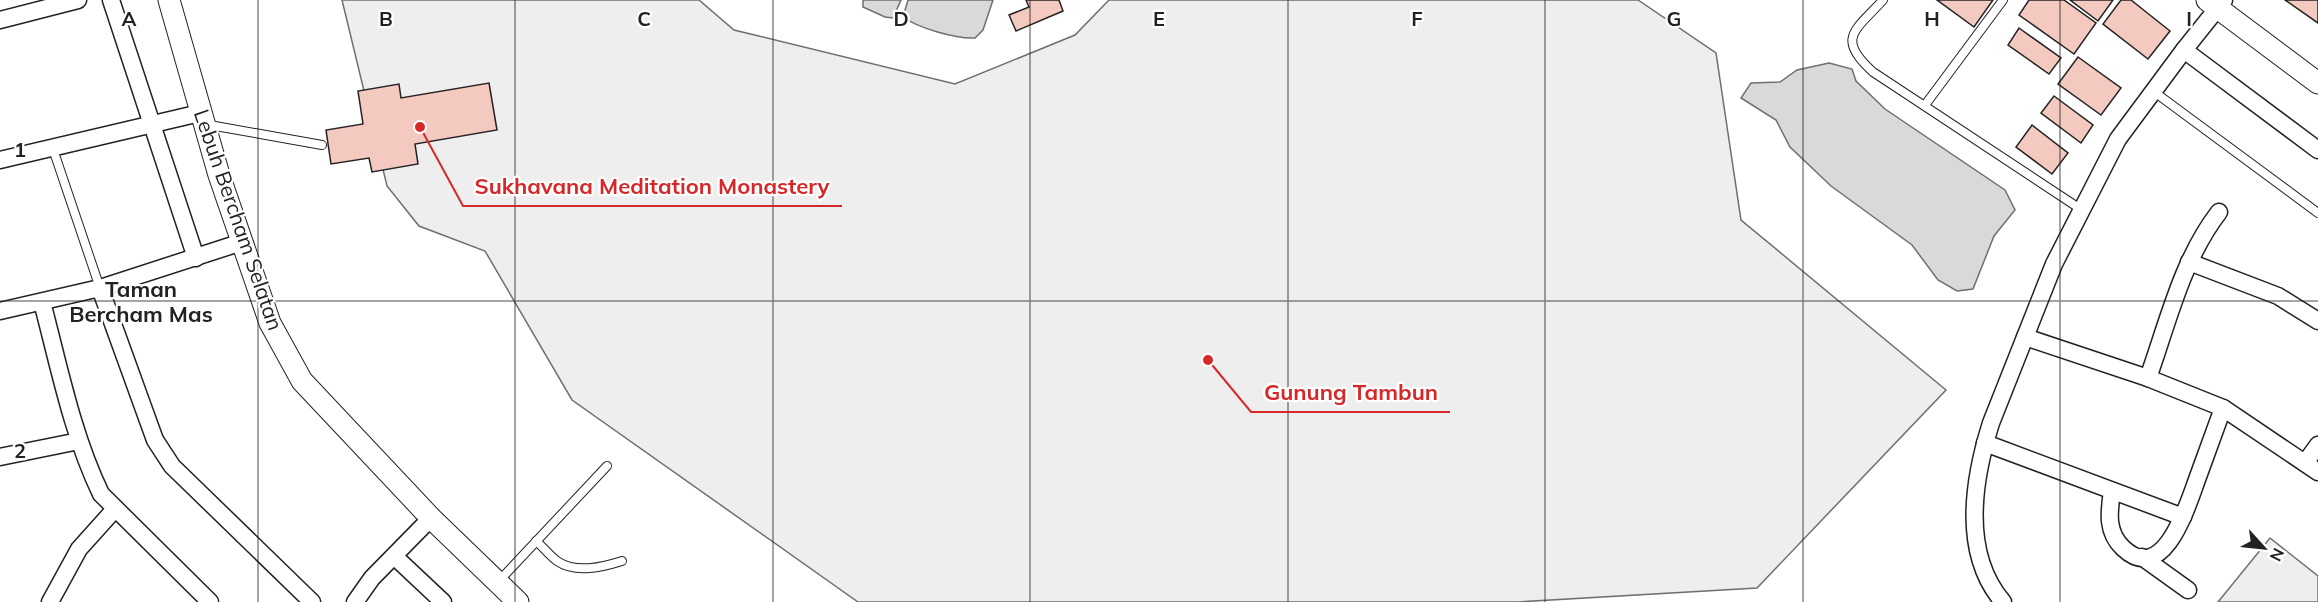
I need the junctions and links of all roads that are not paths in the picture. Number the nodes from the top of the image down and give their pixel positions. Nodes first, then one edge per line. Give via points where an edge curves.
1 (78, 0) edge
2 (111, 0) edge
3 (169, 0) edge
4 (1883, 0) edge
5 (2003, 0) edge
6 (2217, 3) edge
7 (0, 20) edge
8 (2184, 50) junction
9 (2318, 83) edge
10 (2153, 91) junction
11 (1925, 105) junction
12 (202, 118) junction
13 (152, 124) junction
14 (322, 145) dead end
15 (53, 148) junction
16 (2318, 150) edge
17 (0, 160) edge
18 (2082, 210) junction
19 (2219, 212) dead end
20 (2318, 213) edge
21 (242, 242) junction
22 (196, 258) junction
23 (2189, 262) junction
24 (100, 288) junction
25 (42, 302) junction
26 (0, 311) edge
27 (2318, 321) edge
28 (2025, 337) junction
29 (2148, 378) junction
30 (2223, 408) junction
31 (79, 441) junction
32 (1985, 443) junction
33 (2318, 445) edge
34 (0, 457) edge
35 (607, 466) dead end
36 (2312, 467) edge
37 (2112, 492) junction
38 (115, 509) junction
39 (431, 518) junction
40 (2183, 518) junction
41 (536, 541) junction
42 (394, 556) junction
43 (2142, 557) junction
44 (622, 561) dead end
45 (498, 582) junction
46 (2188, 590) dead end
47 (207, 601) edge
48 (50, 602) edge
49 (312, 602) edge
50 (354, 602) edge
51 (443, 602) edge
52 (518, 602) edge
53 (2003, 602) edge

1 - 7 street
2 - 13 street
3 - 12 street, Lebuh Bercham Selatan
4 - 11 lane via 1854,33 1852,49 1873,72
5 - 11 lane
6 - 8 street
6 - 9 street
8 - 10 street
8 - 16 street
10 - 18 street via 2118,139
10 - 20 lane
11 - 18 lane
12 - 13 street
12 - 14 lane
12 - 21 street, Lebuh Bercham Selatan
13 - 15 street
13 - 22 street
15 - 17 street
15 - 24 lane
18 - 28 street via 2054,264
19 - 23 street
21 - 22 street
21 - 39 street, Lebuh Bercham Selatan via 270,323 302,381
22 - 24 street
23 - 27 street via 2278,296
23 - 29 street
24 - 25 street
24 - 49 street via 155,440 172,466
25 - 26 street
25 - 31 street
28 - 29 street
28 - 32 street
29 - 30 street
30 - 36 street
30 - 40 street
31 - 34 street
31 - 38 street via 101,494
32 - 37 street
32 - 53 street via 1974,502 1975,533 1982,565
33 - 36 street
35 - 41 lane
37 - 40 street
37 - 43 street via 2113,535 2128,553
38 - 47 street
38 - 48 street via 78,549
39 - 42 street
39 - 45 street, Lebuh Bercham Selatan
40 - 43 street via 2160,552
41 - 44 lane via 558,562 570,566 594,567
41 - 45 lane
42 - 50 street
42 - 51 street
43 - 46 street
45 - 52 street, Lebuh Bercham Selatan

